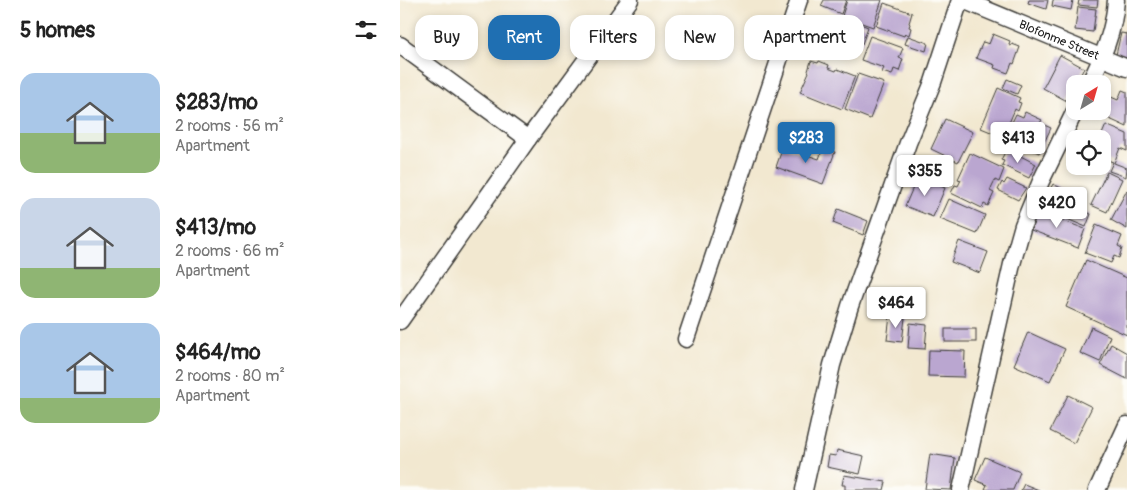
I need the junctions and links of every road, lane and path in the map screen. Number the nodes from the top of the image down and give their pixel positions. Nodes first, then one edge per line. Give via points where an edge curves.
1 (630, 0) edge
2 (800, 0) edge
3 (961, 0) edge
4 (1116, 0) edge
5 (400, 44) edge
6 (1102, 58) junction
7 (1127, 68) edge
8 (1094, 75) edge
9 (1072, 120) edge
10 (528, 139) junction
11 (400, 321) edge
12 (686, 339) dead end
13 (1127, 425) edge
14 (804, 490) edge
15 (960, 490) edge
16 (1097, 490) edge

1 - 10 street
2 - 12 street
3 - 6 street, Blofonme Street
3 - 14 street via 850,306 832,365
4 - 6 street via 1111,33
5 - 10 street
6 - 7 street, Blofonme Street
6 - 8 street
9 - 15 street via 1023,225
10 - 11 street
13 - 16 street

